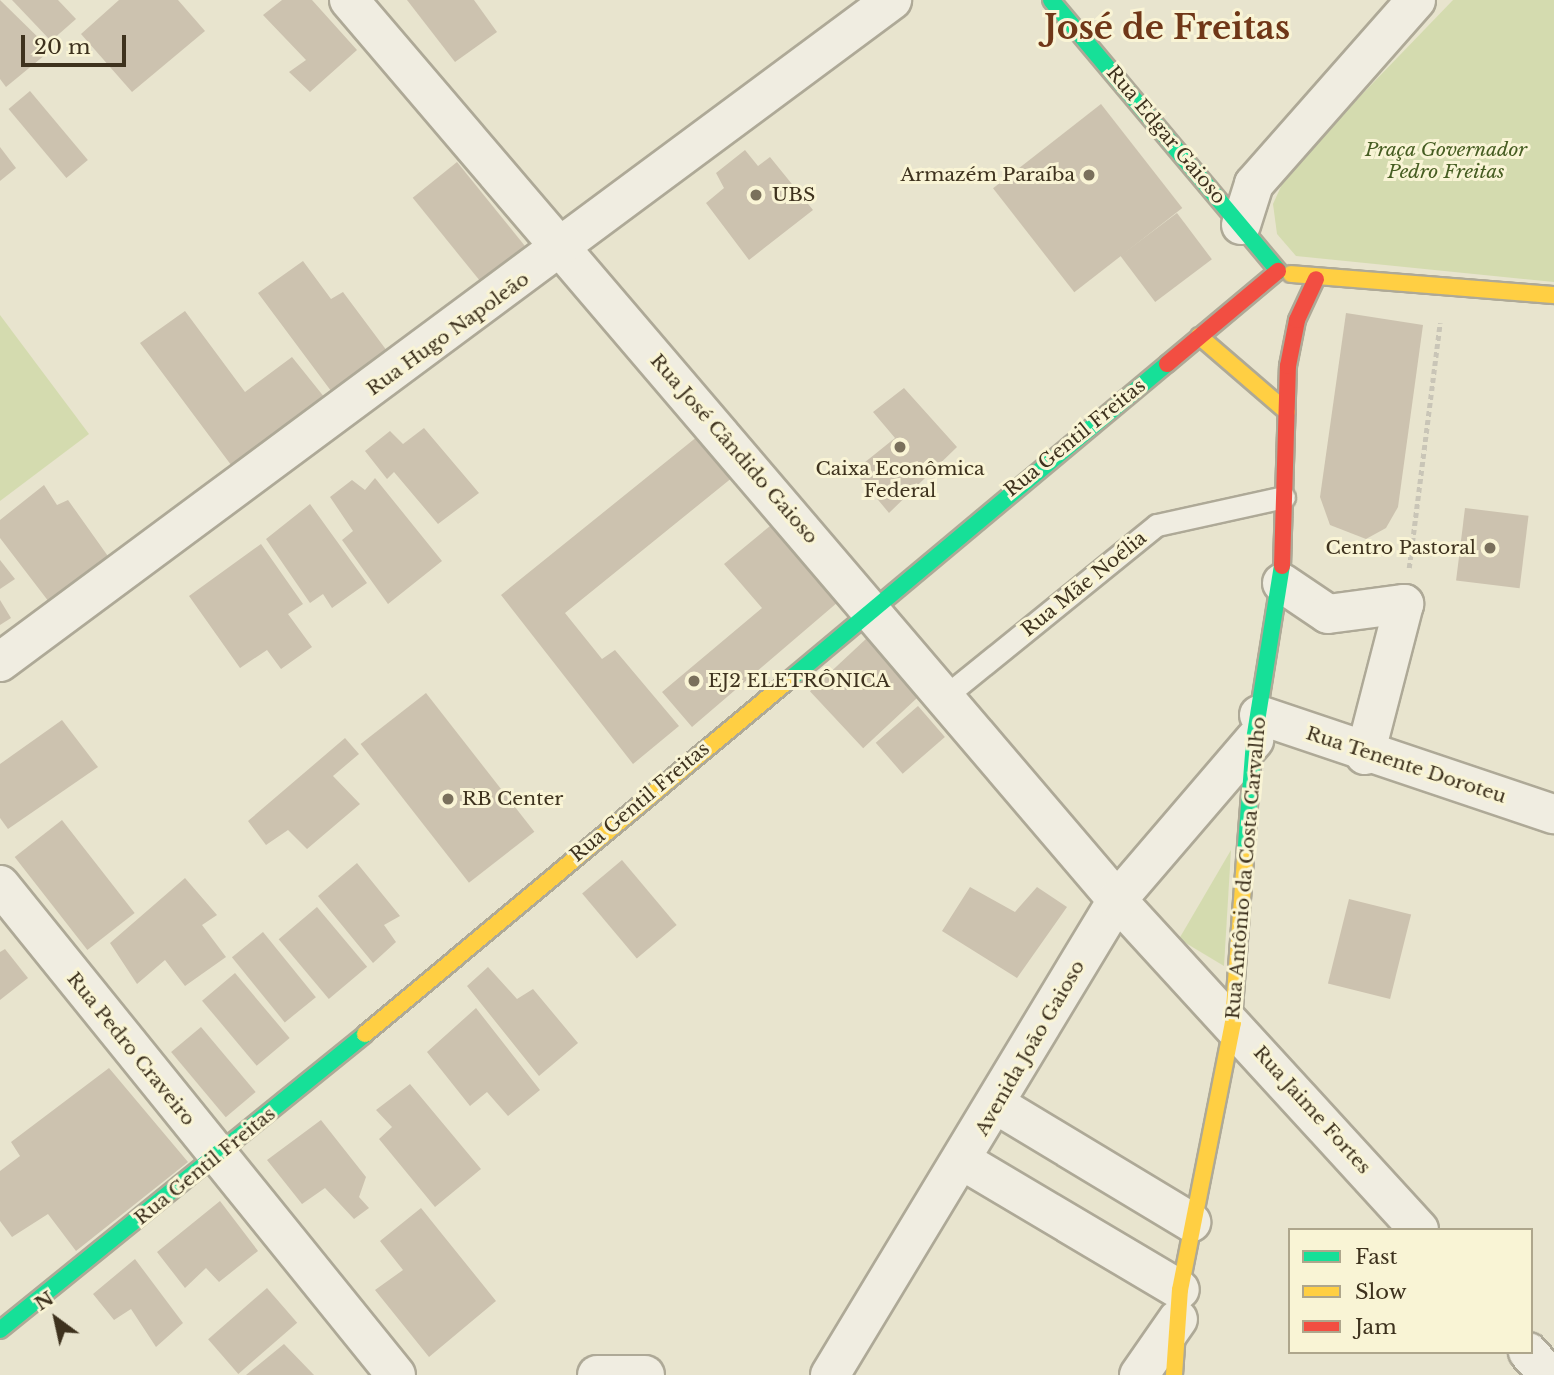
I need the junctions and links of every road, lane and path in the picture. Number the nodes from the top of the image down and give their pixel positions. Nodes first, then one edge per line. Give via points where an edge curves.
1 (349, 0) edge
2 (892, 0) edge
3 (1051, 0) edge
4 (1416, 0) edge
5 (1241, 225) junction
6 (561, 251) junction
7 (1278, 271) junction
8 (1316, 279) junction
9 (1445, 285) junction
10 (1554, 295) edge
11 (1199, 336) junction
12 (1287, 412) junction
13 (1284, 497) junction
14 (1282, 583) junction
15 (1404, 604) junction
16 (871, 606) junction
17 (0, 662) edge
18 (943, 698) junction
19 (1256, 727) junction
20 (1365, 755) junction
21 (1554, 814) edge
22 (0, 885) edge
23 (1117, 900) junction
24 (1233, 1022) junction
25 (997, 1105) junction
26 (218, 1157) junction
27 (963, 1161) junction
28 (1191, 1222) junction
29 (1417, 1228) edge
30 (1179, 1304) junction
31 (0, 1330) edge
32 (1530, 1354) edge
33 (396, 1375) edge
34 (597, 1375) edge
35 (645, 1375) edge
36 (830, 1375) edge
37 (1139, 1375) edge
38 (1174, 1375) edge
39 (1549, 1375) edge

1 - 6 street, Rua José Cândido Gaioso
2 - 6 street, Rua Hugo Napoleão
3 - 5 main road, Rua Edgar Gaioso
4 - 5 street via 1254,184
5 - 7 main road, Rua Edgar Gaioso
6 - 16 street, Rua José Cândido Gaioso
6 - 17 street, Rua Hugo Napoleão
7 - 8 main road
7 - 11 main road, Rua Gentil Freitas
8 - 9 main road
8 - 12 main road, Rua Antônio da Costa Carvalho via 1297,320
9 - 10 main road
9 - 15 path
11 - 12 main road
11 - 16 main road, Rua Gentil Freitas
12 - 13 main road, Rua Antônio da Costa Carvalho
13 - 14 main road, Rua Antônio da Costa Carvalho
13 - 18 lane, Rua Mãe Noélia via 1157,525
14 - 15 street via 1328,614
14 - 19 main road, Rua Antônio da Costa Carvalho
15 - 20 street
16 - 18 street, Rua José Cândido Gaioso
16 - 26 main road, Rua Gentil Freitas
18 - 23 street, Rua José Cândido Gaioso
19 - 20 street, Rua Tenente Doroteu
19 - 23 street, Avenida João Gaioso
19 - 24 main road, Rua Antônio da Costa Carvalho
20 - 21 street, Rua Tenente Doroteu
22 - 26 street, Rua Pedro Craveiro
23 - 24 street, Rua Jaime Fortes
23 - 25 street, Avenida João Gaioso
24 - 28 main road, Rua Antônio da Costa Carvalho
24 - 29 street, Rua Jaime Fortes
25 - 27 street, Avenida João Gaioso
25 - 28 street
26 - 31 main road, Rua Gentil Freitas
26 - 33 street, Rua Pedro Craveiro
27 - 30 street
27 - 36 street, Avenida João Gaioso
28 - 30 main road, Rua Antônio da Costa Carvalho
30 - 37 street
30 - 38 main road, Rua Antônio da Costa Carvalho
32 - 39 street
34 - 35 street

